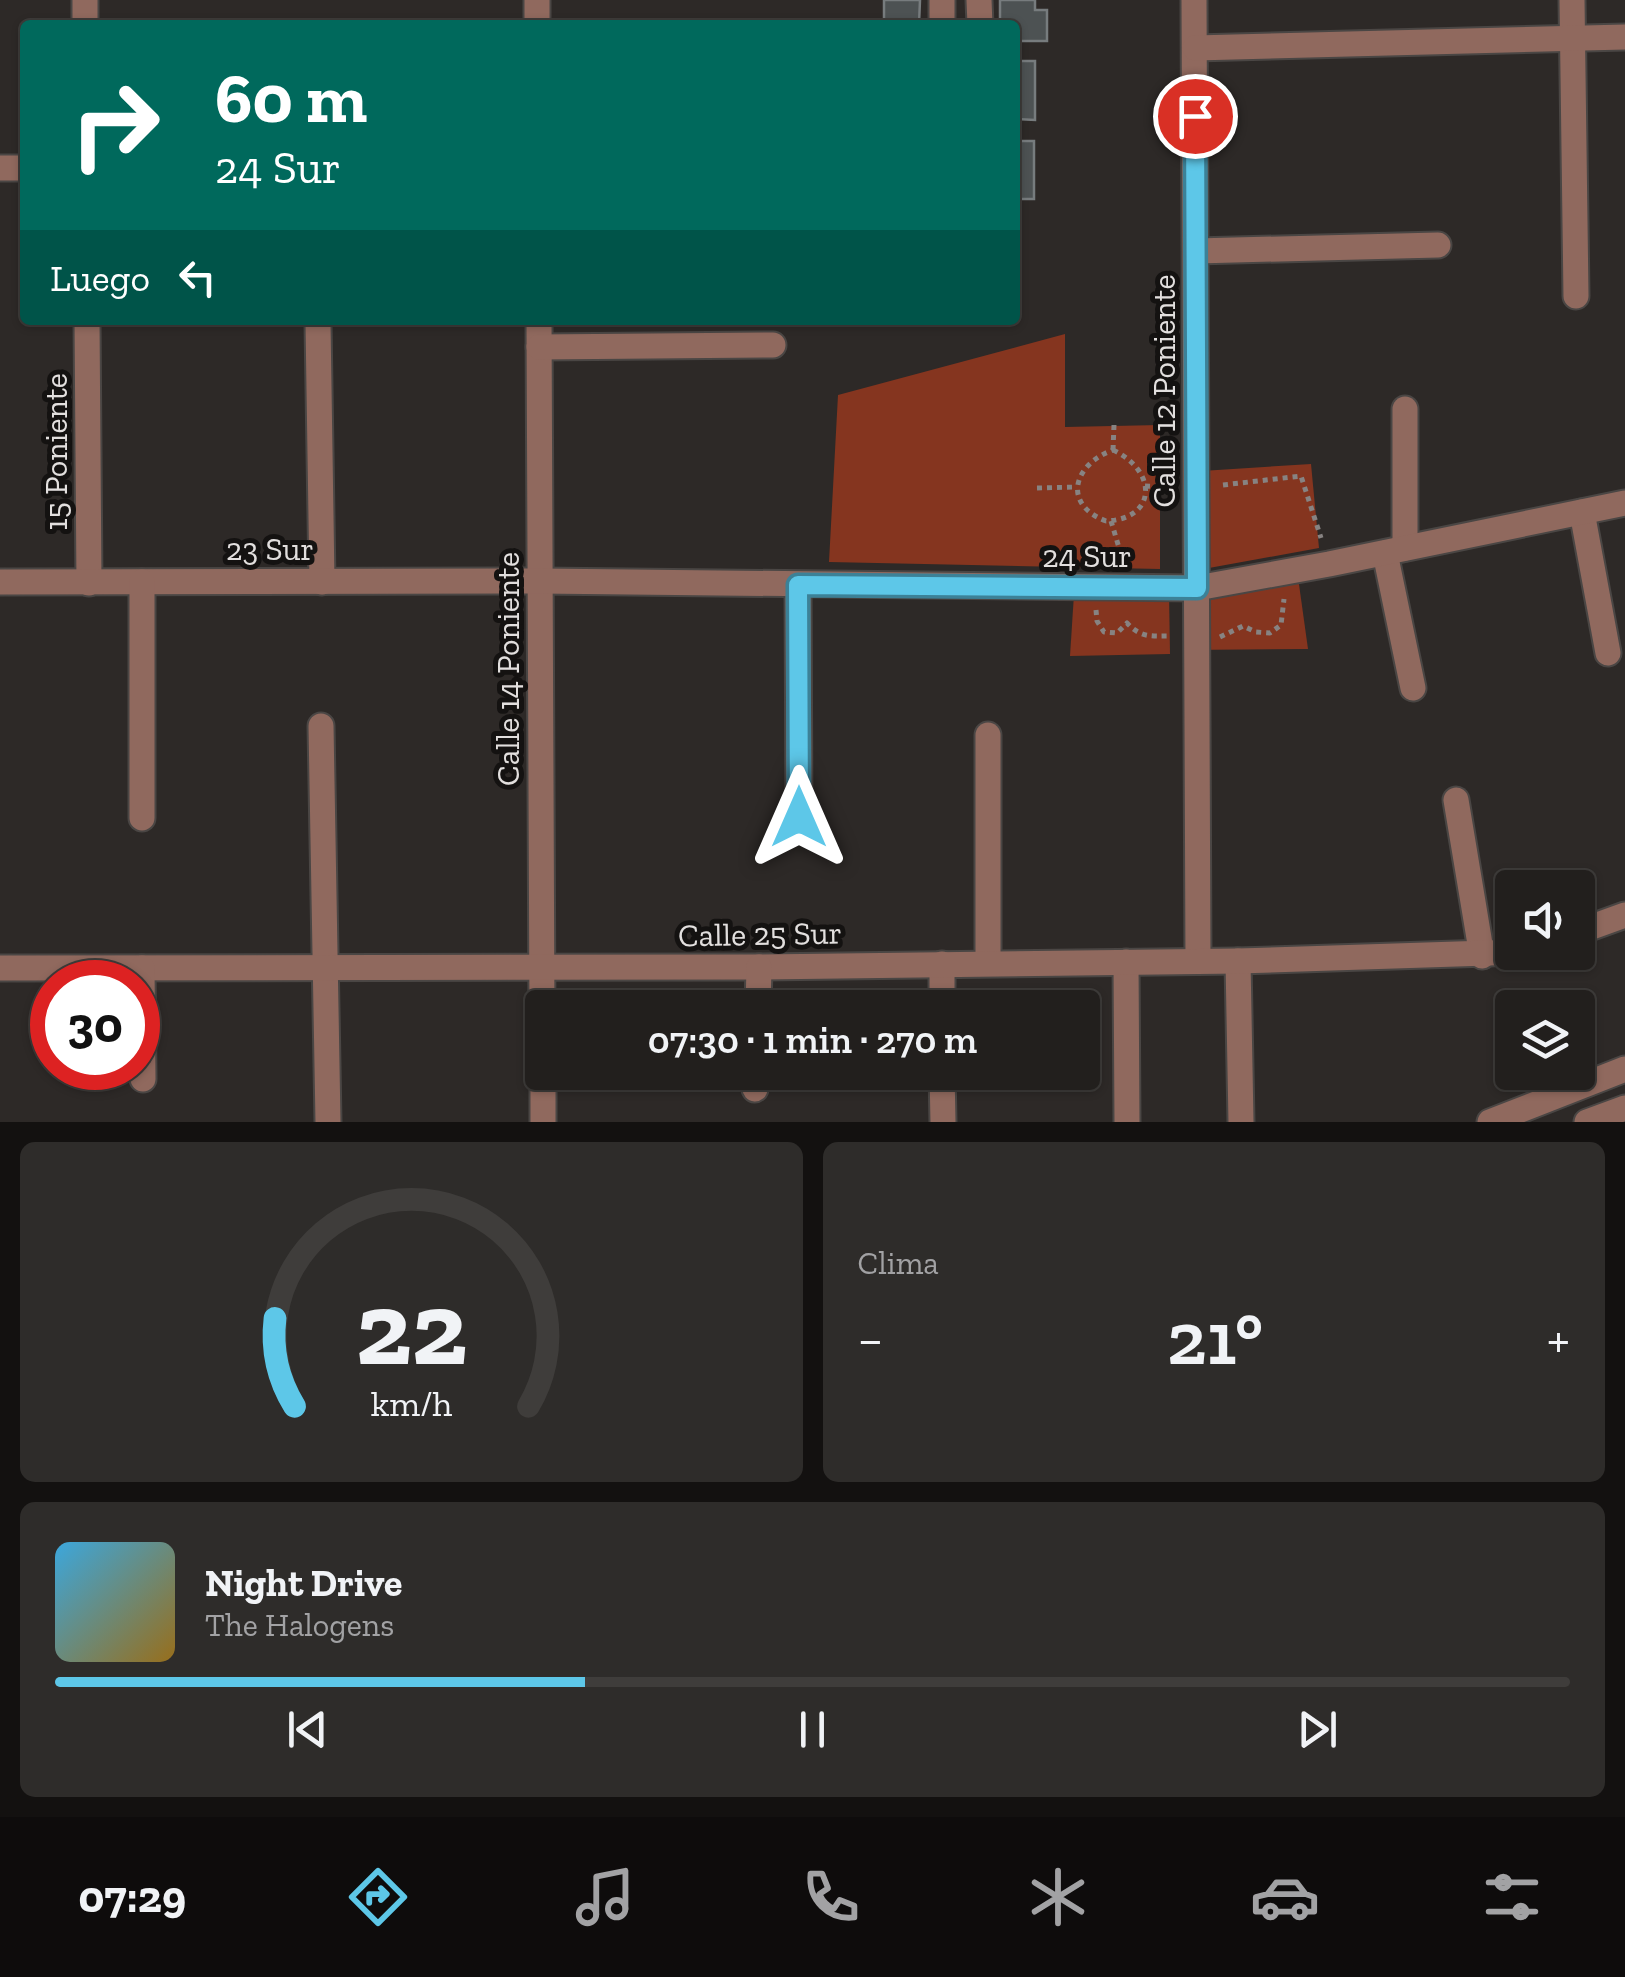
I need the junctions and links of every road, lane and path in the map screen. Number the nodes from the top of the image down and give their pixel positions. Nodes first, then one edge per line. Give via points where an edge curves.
1 (1194, 0) edge
2 (1572, 0) edge
3 (1625, 37) edge
4 (1573, 40) junction
5 (1194, 48) junction
6 (1438, 246) dead end
7 (1196, 251) junction
8 (1576, 296) dead end
9 (87, 325) edge
10 (318, 325) edge
11 (539, 325) edge
12 (773, 345) dead end
13 (539, 347) junction
14 (1405, 409) dead end
15 (1114, 425) dead end
16 (1113, 450) junction
17 (1037, 488) dead end
18 (1078, 488) junction
19 (1197, 488) junction
20 (1625, 502) edge
21 (1582, 512) junction
22 (1111, 520) junction
23 (1395, 551) junction
24 (1329, 564) junction
25 (540, 581) junction
26 (0, 582) edge
27 (142, 582) junction
28 (322, 582) junction
29 (89, 583) junction
30 (798, 585) junction
31 (1130, 588) junction
32 (1197, 588) junction
33 (1101, 589) junction
34 (1288, 592) dead end
35 (1197, 649) junction
36 (1608, 653) dead end
37 (1414, 688) dead end
38 (321, 726) dead end
39 (988, 735) dead end
40 (1456, 800) dead end
41 (799, 817) dead end
42 (142, 818) dead end
43 (1625, 914) edge
44 (1595, 925) edge
45 (1495, 955) edge
46 (1482, 956) junction
47 (1238, 960) junction
48 (1198, 961) junction
49 (1126, 962) junction
50 (988, 963) junction
51 (942, 964) junction
52 (760, 966) junction
53 (0, 968) edge
54 (30, 968) edge
55 (160, 968) edge
56 (325, 968) junction
57 (542, 969) junction
58 (542, 990) edge
59 (759, 990) edge
60 (942, 990) edge
61 (1625, 1069) edge
62 (543, 1090) edge
63 (942, 1090) edge
64 (1625, 1108) edge
65 (328, 1122) edge
66 (543, 1122) edge
67 (943, 1122) edge
68 (1126, 1122) edge
69 (1241, 1122) edge
70 (1490, 1122) edge
71 (1587, 1122) edge

1 - 5 street, Calle 12 Poniente
2 - 4 street
3 - 4 street
4 - 5 street
4 - 8 street
5 - 7 street, Calle 12 Poniente
6 - 7 street
7 - 19 street, Calle 12 Poniente
9 - 29 street, 15 Poniente
10 - 28 street
11 - 13 street, Calle 14 Poniente
12 - 13 street
13 - 25 street, Calle 14 Poniente
14 - 23 street
15 - 16 path
16 - 18 path via 1091,460
16 - 22 path via 1139,466 1145,486 1138,508
17 - 18 path
18 - 22 path via 1086,509
19 - 24 path via 1301,476
19 - 32 street, Calle 12 Poniente
20 - 21 street, 24 Sur
21 - 23 street, 24 Sur
21 - 36 street
22 - 31 path
23 - 24 street, 24 Sur
23 - 37 street
24 - 32 street, 24 Sur
25 - 28 street, 23 Sur
25 - 30 street, 24 Sur
25 - 57 street, Calle 14 Poniente
26 - 29 street, 23 Sur
27 - 28 street, 23 Sur
27 - 29 street, 23 Sur
27 - 42 street
30 - 33 street, 24 Sur
30 - 41 street
31 - 32 street, 24 Sur
31 - 33 street, 24 Sur
32 - 35 street, Calle 12 Poniente
33 - 35 path via 1097,621 1104,632 1127,623 1149,638 1168,635
34 - 35 path via 1281,625 1270,633 1243,626
35 - 48 street, Calle 12 Poniente
38 - 56 street
39 - 50 street
40 - 46 street
43 - 44 street
45 - 46 street, Calle 25 Sur
46 - 47 street, Calle 25 Sur
47 - 48 street, Calle 25 Sur
47 - 69 street
48 - 49 street, Calle 25 Sur
49 - 50 street, Calle 25 Sur
49 - 68 street
50 - 51 street, Calle 25 Sur
51 - 52 street, Calle 25 Sur
51 - 60 street
52 - 57 street, Calle 25 Sur
52 - 59 street
53 - 54 street, Calle 25 Sur
55 - 56 street, Calle 25 Sur
56 - 57 street, Calle 25 Sur
56 - 65 street
57 - 58 street, Calle 14 Poniente
61 - 70 street
62 - 66 street
63 - 67 street
64 - 71 street

